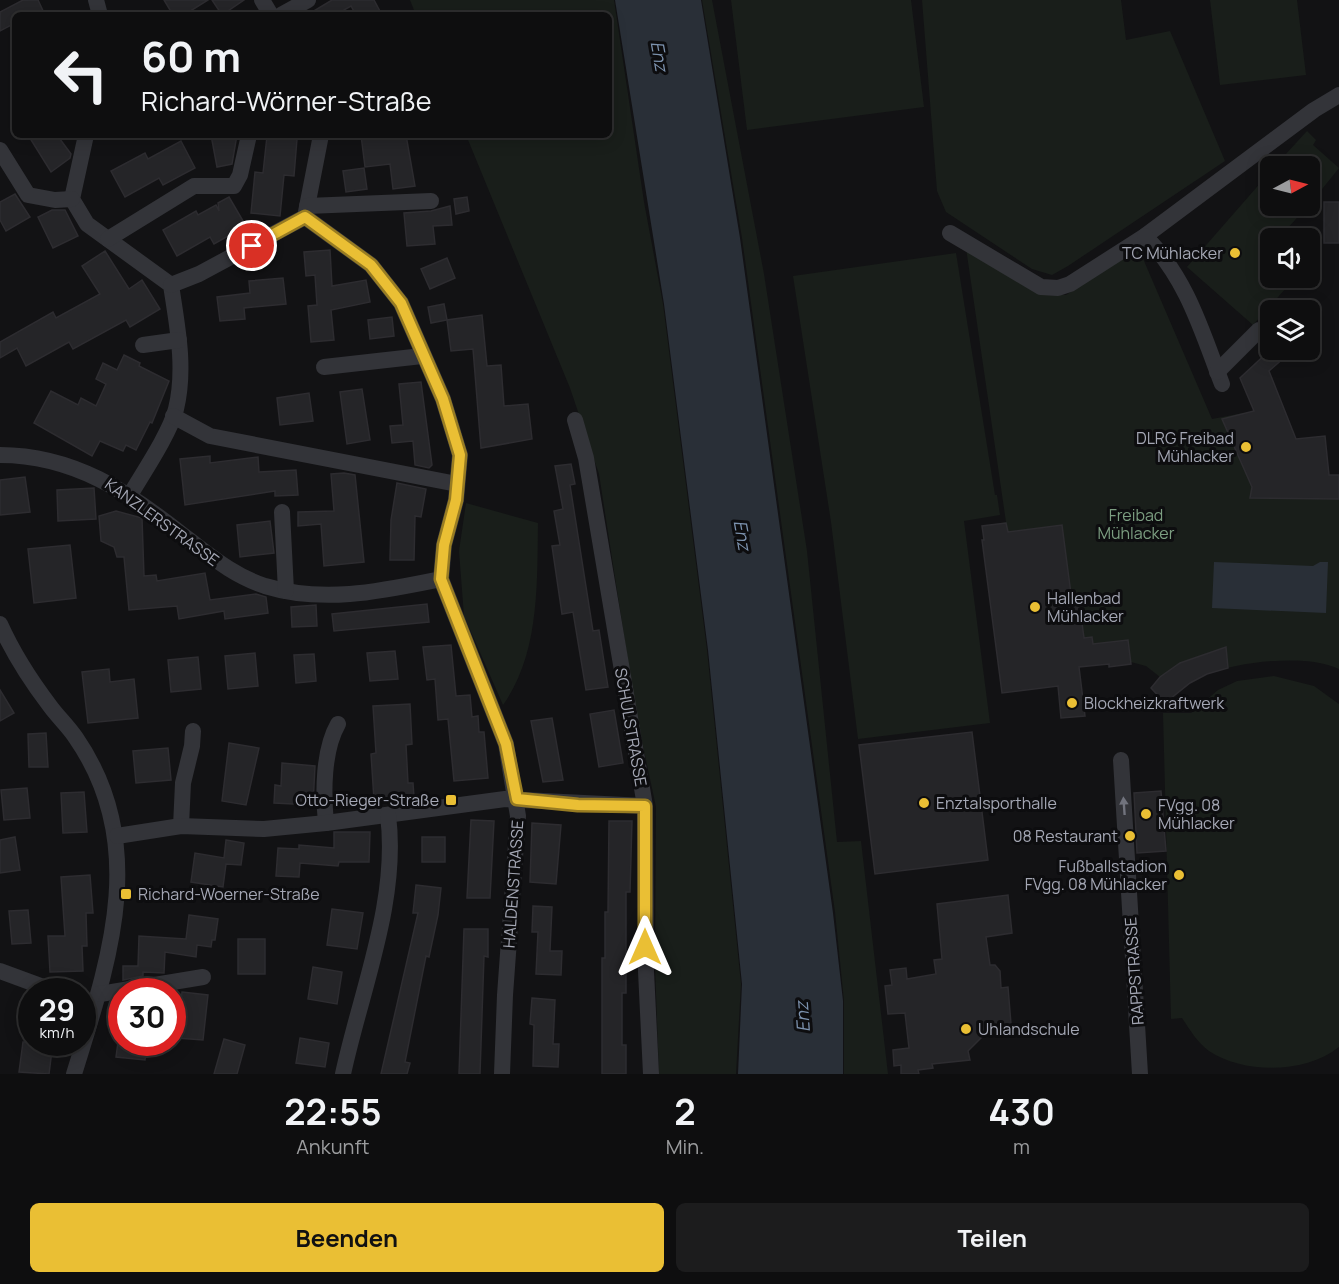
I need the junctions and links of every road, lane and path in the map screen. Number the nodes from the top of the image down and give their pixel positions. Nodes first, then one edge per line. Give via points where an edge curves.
1 (308, 0) edge
2 (286, 12) edge
3 (1339, 95) edge
4 (85, 138) edge
5 (248, 138) edge
6 (320, 138) edge
7 (0, 150) edge
8 (72, 199) junction
9 (431, 201) dead end
10 (306, 211) junction
11 (950, 233) dead end
12 (1145, 236) junction
13 (108, 239) junction
14 (171, 285) junction
15 (1258, 330) dead end
16 (179, 340) junction
17 (143, 345) dead end
18 (422, 356) junction
19 (324, 367) dead end
20 (173, 416) junction
21 (575, 420) dead end
22 (0, 455) edge
23 (457, 484) junction
24 (130, 495) junction
25 (282, 512) dead end
26 (441, 579) junction
27 (286, 591) junction
28 (0, 624) edge
29 (338, 724) dead end
30 (193, 731) dead end
31 (1121, 760) dead end
32 (517, 799) junction
33 (645, 806) junction
34 (388, 815) junction
35 (326, 823) junction
36 (181, 826) junction
37 (117, 836) junction
38 (0, 971) edge
39 (203, 977) dead end
40 (19, 978) edge
41 (96, 987) edge
42 (96, 999) edge
43 (79, 1056) edge
44 (74, 1074) edge
45 (343, 1074) edge
46 (502, 1074) edge
47 (651, 1074) edge
48 (1140, 1074) edge

1 - 2 street
3 - 12 street
4 - 8 street
5 - 13 street via 234,186 194,186
6 - 10 street
7 - 8 street via 28,195
8 - 13 street via 87,224
9 - 10 street
10 - 14 street via 199,274
10 - 18 street, HALDENSTRASSE via 371,265 401,303
11 - 12 street via 1041,287 1058,288
12 - 15 street via 1167,258 1187,294 1220,378
13 - 14 street
14 - 16 street
16 - 17 street
16 - 20 street via 181,372
18 - 19 street
18 - 23 street, HALDENSTRASSE via 443,399 460,455
20 - 23 street via 210,436
20 - 24 street
21 - 33 street, SCHULSTRASSE via 586,458
22 - 24 street, KANZLERSTRASSE via 60,463 91,473
23 - 26 street, HALDENSTRASSE
24 - 27 street, KANZLERSTRASSE via 219,565
25 - 27 street
26 - 27 street, KANZLERSTRASSE via 332,597
26 - 32 street, HALDENSTRASSE via 506,744
28 - 37 street via 97,773
29 - 35 street via 330,738
30 - 36 street via 183,783
48 -> 31 street, RAPPSTRASSE
32 - 33 street
32 - 34 street
32 - 46 street, HALDENSTRASSE
33 - 47 street, SCHULSTRASSE
34 - 35 street
34 - 45 street via 383,916
35 - 36 street via 264,829
36 - 37 street
37 - 41 street via 118,892
38 - 40 street
39 - 42 street
43 - 44 street

